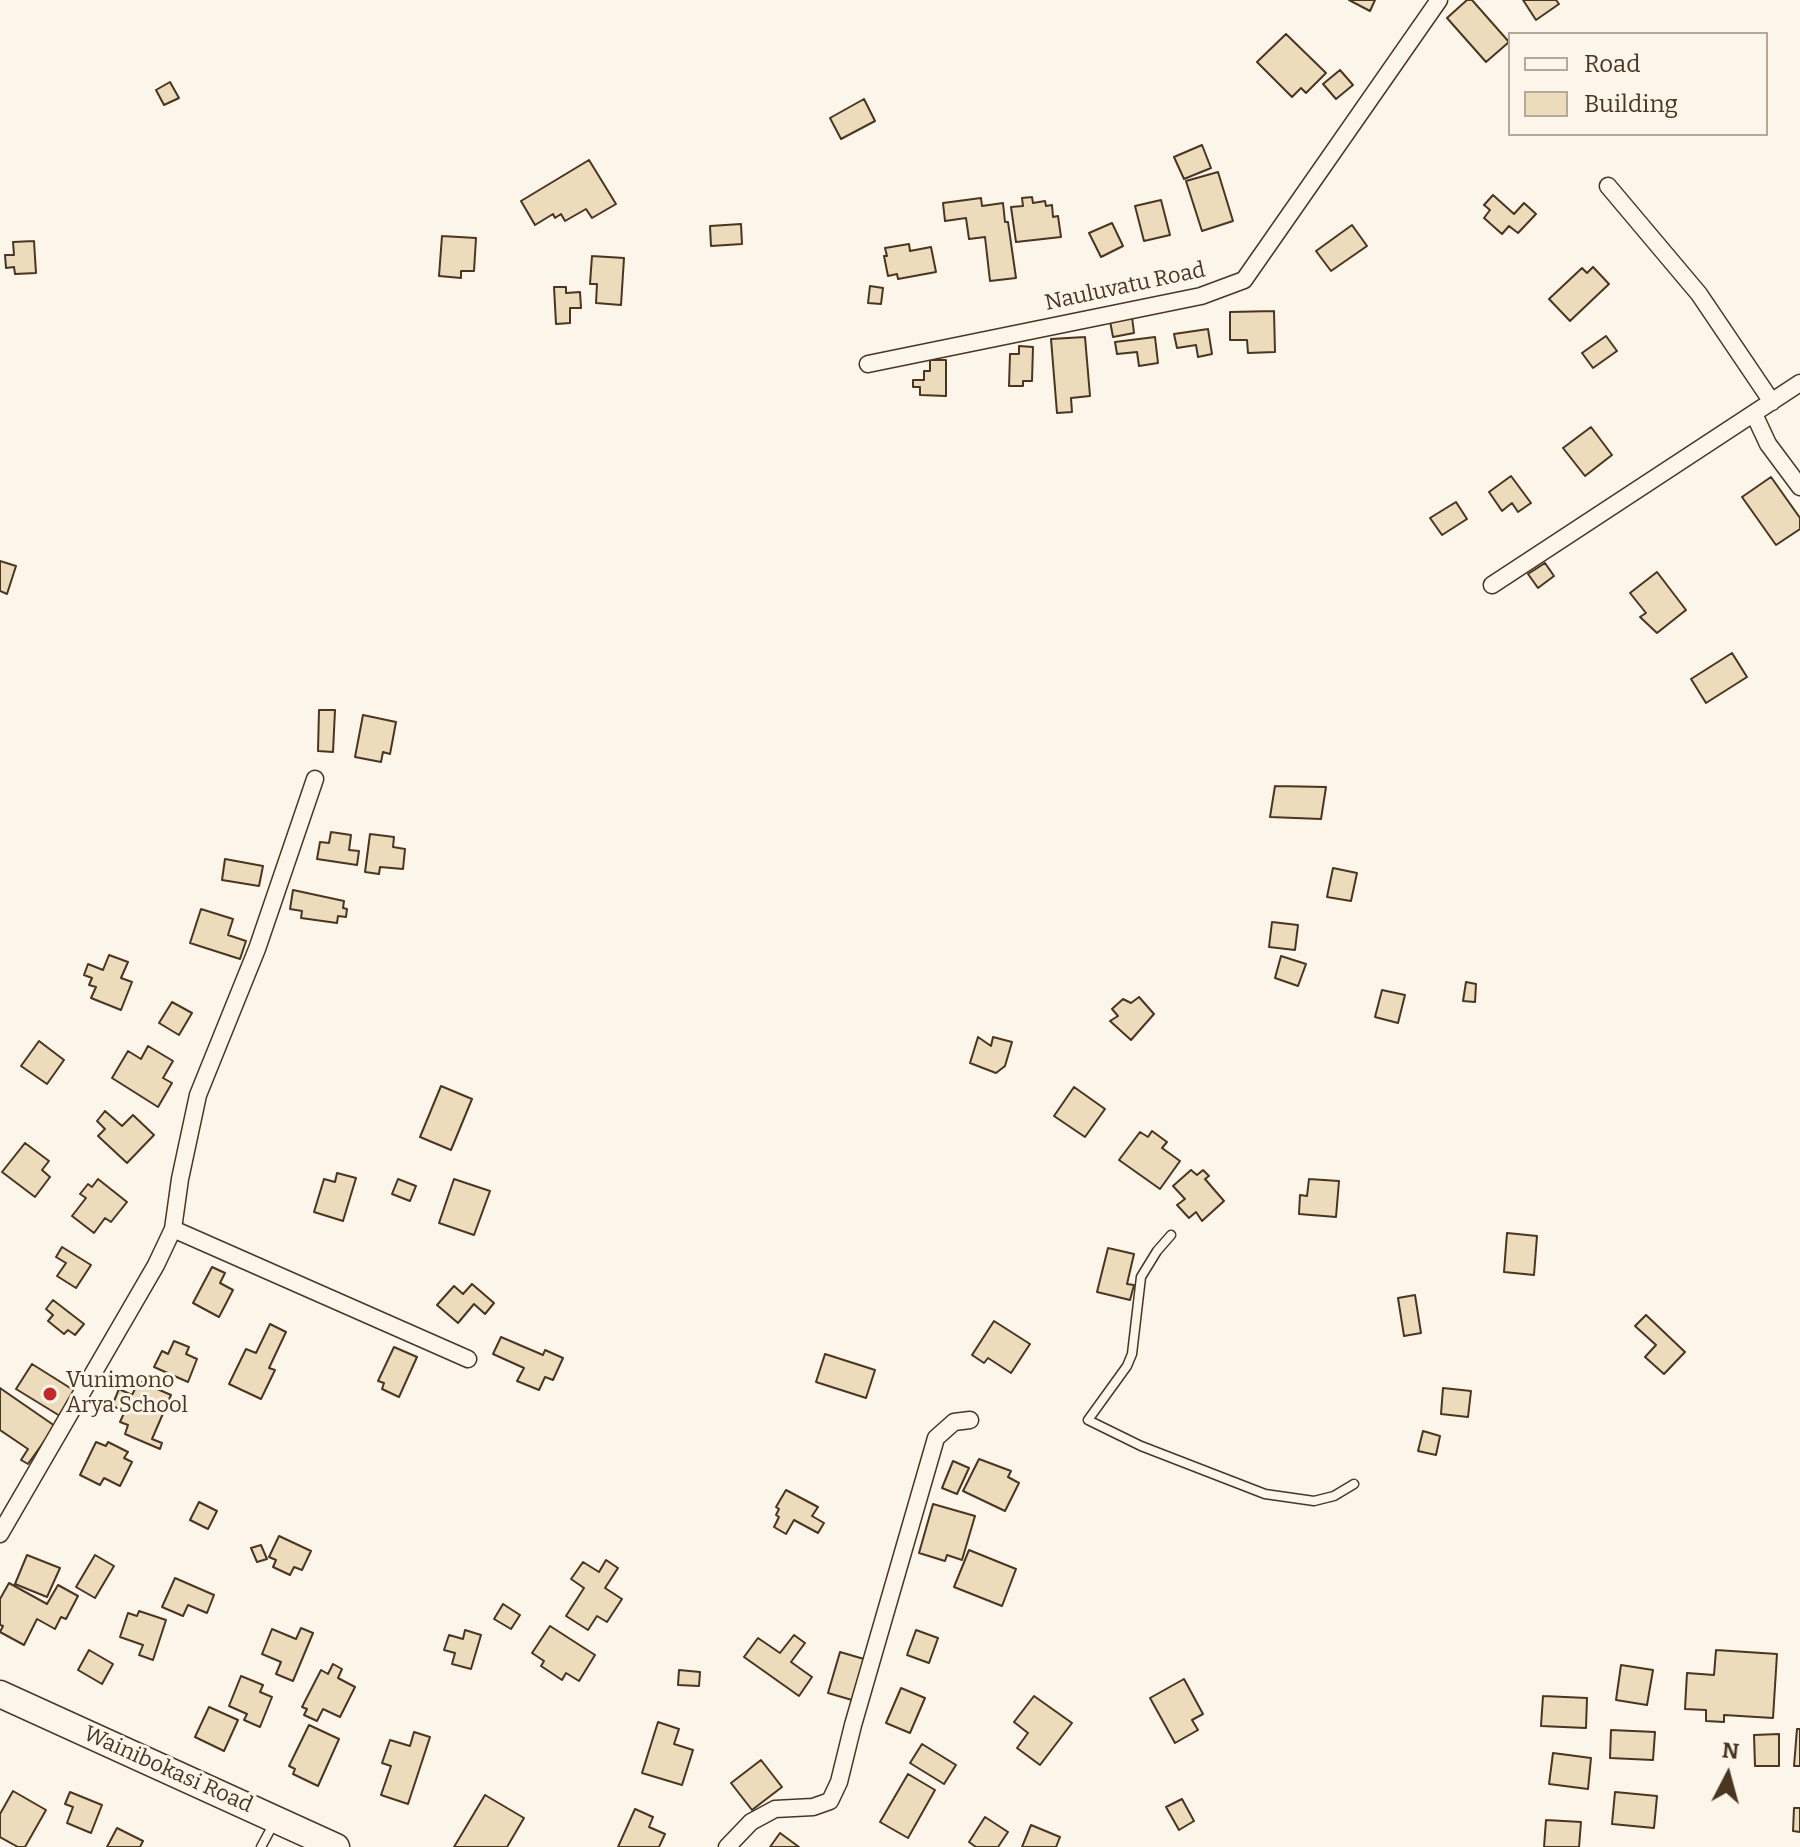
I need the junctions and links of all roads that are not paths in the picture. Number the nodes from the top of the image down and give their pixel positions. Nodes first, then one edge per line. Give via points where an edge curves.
1 (1439, 0) edge
2 (1608, 186) dead end
3 (868, 364) dead end
4 (1800, 383) edge
5 (1772, 402) junction
6 (1754, 414) junction
7 (1800, 487) edge
8 (1492, 585) dead end
9 (315, 779) dead end
10 (173, 1229) junction
11 (1171, 1235) dead end
12 (468, 1359) dead end
13 (970, 1420) dead end
14 (1354, 1484) dead end
15 (0, 1534) edge
16 (0, 1694) edge
17 (276, 1819) junction
18 (261, 1847) edge
19 (336, 1847) edge
20 (727, 1847) edge

1 - 3 street, Nauluvatu Road via 1244,280 1201,296
2 - 5 street via 1699,294
4 - 5 street
5 - 6 street
6 - 7 street via 1768,444
6 - 8 street
9 - 10 street via 257,949 198,1095
10 - 12 street
10 - 15 street
11 - 14 lane via 1141,1277 1127,1366 1088,1420 1265,1494 1314,1501
13 - 20 street via 954,1422 936,1438 830,1801 775,1809 751,1822
16 - 17 main road, Wainibokasi Road
17 - 18 lane
17 - 19 main road, Wainibokasi Road

